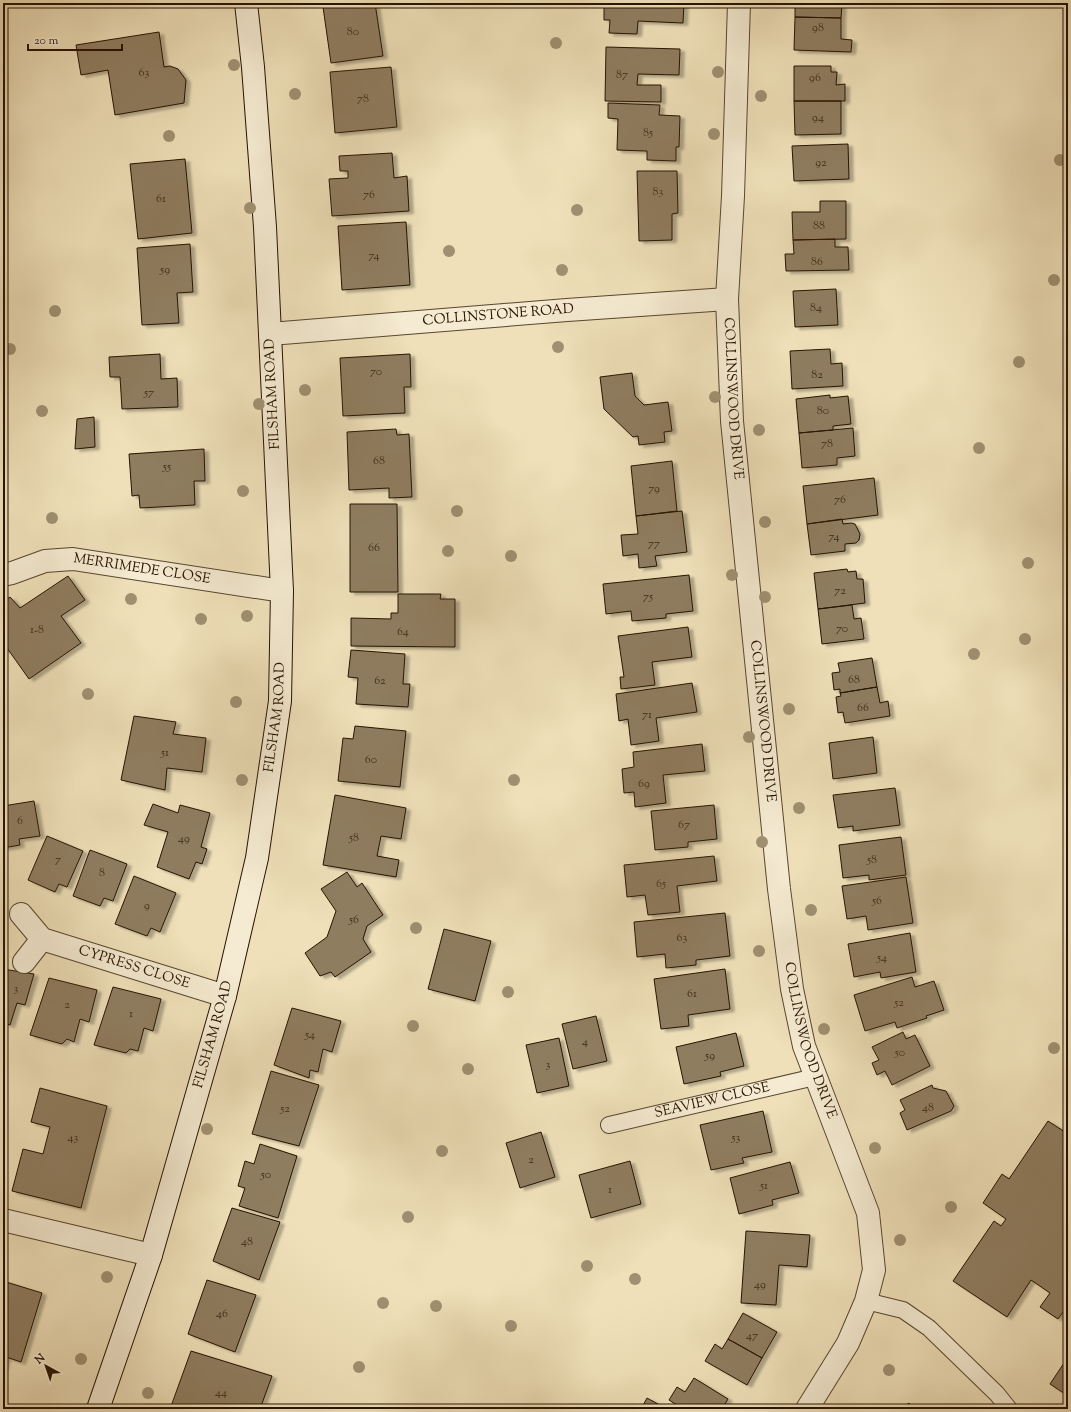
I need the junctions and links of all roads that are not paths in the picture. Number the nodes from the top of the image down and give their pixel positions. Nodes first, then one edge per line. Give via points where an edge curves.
1 (246, 3) edge
2 (739, 3) edge
3 (727, 299) junction
4 (270, 334) junction
5 (3, 575) edge
6 (282, 591) junction
7 (21, 914) dead end
8 (42, 939) junction
9 (24, 962) dead end
10 (226, 996) junction
11 (815, 1077) junction
12 (609, 1125) dead end
13 (3, 1220) edge
14 (151, 1256) junction
15 (866, 1301) junction
16 (98, 1409) edge
17 (807, 1409) edge
18 (1009, 1409) edge

1 - 4 street, FILSHAM ROAD via 265,227
2 - 3 street, COLLINSWOOD DRIVE
3 - 4 street, COLLINSTONE ROAD
3 - 11 street, COLLINSWOOD DRIVE via 732,421 779,889 792,989 804,1046
4 - 6 street, FILSHAM ROAD
5 - 6 street, MERRIMEDE CLOSE via 45,561 73,559
6 - 10 street, FILSHAM ROAD via 280,701 257,858
7 - 8 street
8 - 9 street
8 - 10 street, CYPRESS CLOSE
10 - 14 street, FILSHAM ROAD
11 - 12 lane, SEAVIEW CLOSE
11 - 15 street, COLLINSWOOD DRIVE via 868,1213 874,1270
13 - 14 street
14 - 16 street, FILSHAM ROAD
15 - 17 street, COLLINSWOOD DRIVE via 848,1343
15 - 18 lane via 903,1310 928,1328 997,1394

